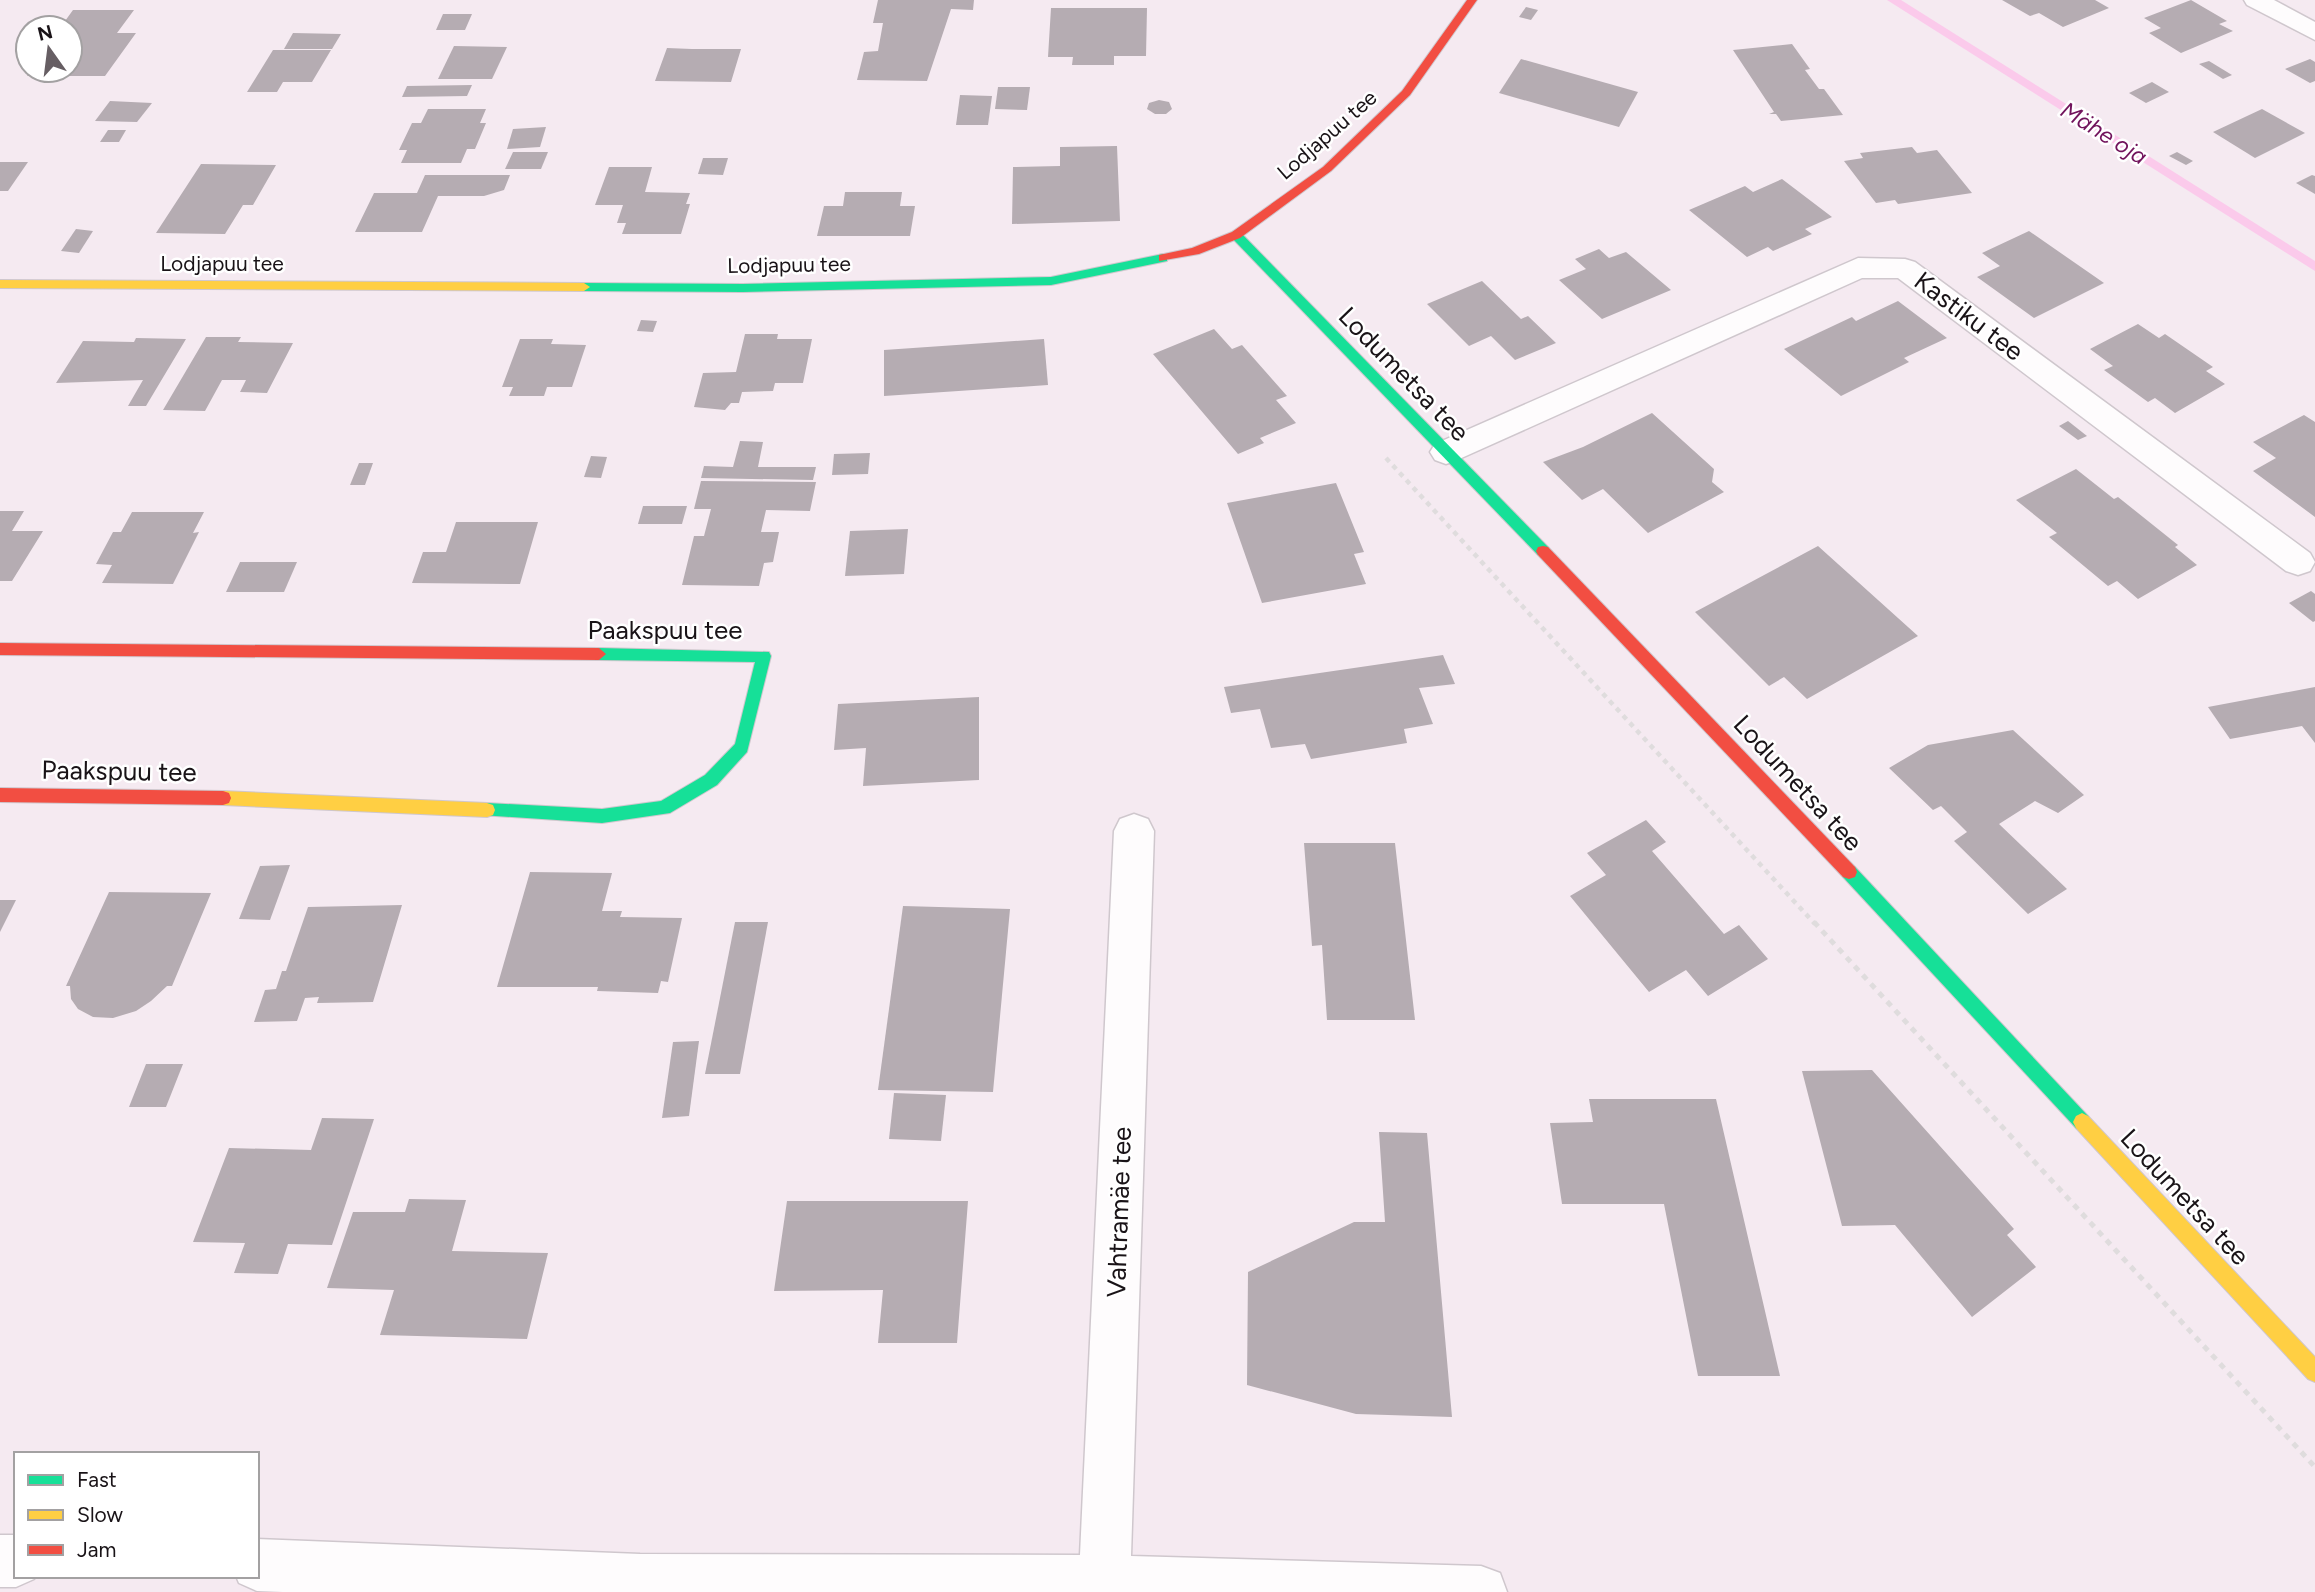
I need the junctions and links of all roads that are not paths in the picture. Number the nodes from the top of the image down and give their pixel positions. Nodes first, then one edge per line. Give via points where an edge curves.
1 (1472, 0) edge
2 (2256, 0) edge
3 (2315, 32) edge
4 (1236, 235) junction
5 (0, 284) edge
6 (1446, 452) junction
7 (2298, 562) dead end
8 (0, 649) edge
9 (0, 794) edge
10 (1134, 831) dead end
11 (2315, 1372) edge
12 (259, 1565) edge
13 (638, 1586) edge
14 (1104, 1587) edge
15 (1481, 1592) edge

1 - 4 street, Lodjapuu tee via 1406,93 1327,169
2 - 3 street
4 - 5 street, Lodjapuu tee via 1195,251 1051,281 743,288
4 - 6 street, Lodumetsa tee
6 - 7 street, Kastiku tee via 1858,268 1905,268
6 - 11 street, Lodumetsa tee via 1720,735
8 - 9 street, Paakspuu tee via 764,656 742,747 711,780 664,808 602,816 281,799
10 - 14 street, Vahtramäe tee
12 - 13 street
13 - 14 street
14 - 15 street

